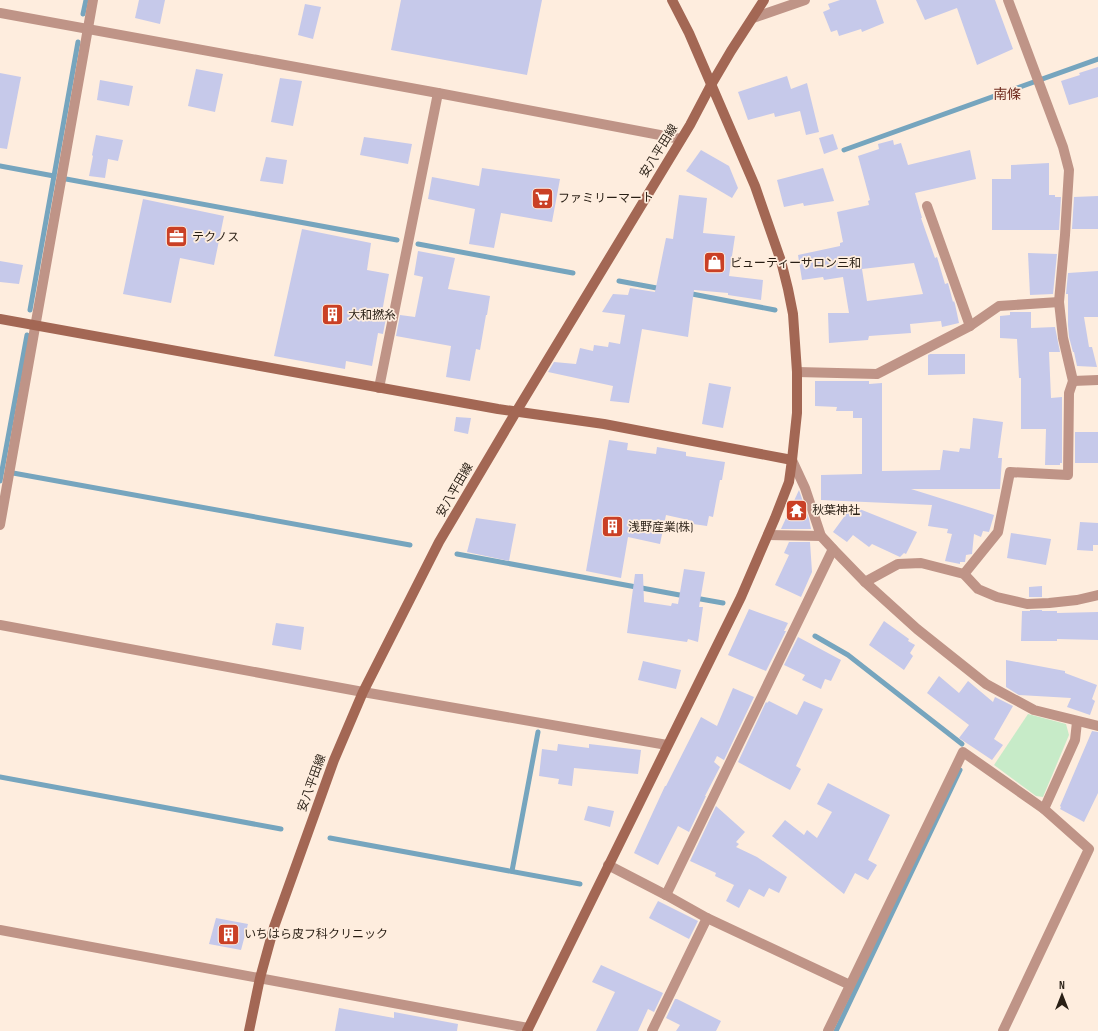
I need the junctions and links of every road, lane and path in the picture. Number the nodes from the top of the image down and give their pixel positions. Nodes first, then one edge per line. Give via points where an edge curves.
1 (93, 0) edge
2 (672, 0) edge
3 (764, 0) edge
4 (805, 0) edge
5 (1008, 0) edge
6 (0, 13) edge
7 (753, 18) junction
8 (88, 29) junction
9 (711, 85) junction
10 (438, 93) junction
11 (681, 139) junction
12 (927, 206) dead end
13 (1059, 302) junction
14 (0, 318) edge
15 (35, 325) junction
16 (970, 326) junction
17 (797, 372) junction
18 (1098, 380) edge
19 (1073, 381) junction
20 (379, 388) junction
21 (516, 412) junction
22 (792, 460) junction
23 (0, 525) edge
24 (768, 535) junction
25 (821, 536) junction
26 (833, 549) junction
27 (964, 574) junction
28 (865, 582) junction
29 (1098, 595) edge
30 (0, 625) edge
31 (363, 692) junction
32 (1078, 722) junction
33 (1098, 726) edge
34 (667, 745) junction
35 (1044, 809) junction
36 (608, 865) junction
37 (666, 895) junction
38 (707, 918) junction
39 (0, 930) edge
40 (260, 978) junction
41 (850, 985) junction
42 (527, 1030) edge
43 (249, 1031) edge
44 (652, 1031) edge
45 (828, 1031) edge
46 (1003, 1031) edge

1 - 8 street
2 - 9 street
3 - 7 street, 安八平田線
4 - 7 street
5 - 13 street via 1063,147 1069,170
6 - 8 street
7 - 9 street, 安八平田線
8 - 10 street
8 - 15 street
9 - 11 street, 安八平田線
9 - 17 street via 755,186 781,261 793,314
10 - 11 street
10 - 20 street
11 - 21 street, 安八平田線
12 - 16 street
13 - 16 street via 999,306
13 - 19 street via 1063,338
14 - 15 street
15 - 20 street
15 - 23 street
16 - 17 street via 877,374
17 - 22 street via 797,414
18 - 19 street
19 - 27 street via 1069,393 1068,475 1010,472 998,532
20 - 21 street
21 - 22 street via 604,424
21 - 31 street, 安八平田線 via 439,542
22 - 24 street via 789,482
22 - 25 street via 805,488
24 - 25 street
24 - 34 street via 741,597
25 - 26 street
26 - 28 street
26 - 37 street
27 - 28 street via 921,563 898,564
27 - 29 street via 978,589 997,598 1027,604 1076,600
28 - 32 street via 917,629 986,684 1034,710
30 - 31 street
31 - 34 street
31 - 40 street, 安八平田線 via 334,760 274,927
32 - 33 street
32 - 35 street via 1075,740
34 - 36 street
35 - 41 street via 963,752
35 - 46 street via 1089,849
36 - 37 street
36 - 42 street
37 - 38 street
38 - 41 street
38 - 44 street
39 - 40 street
40 - 42 street
40 - 43 street, 安八平田線
41 - 45 street

